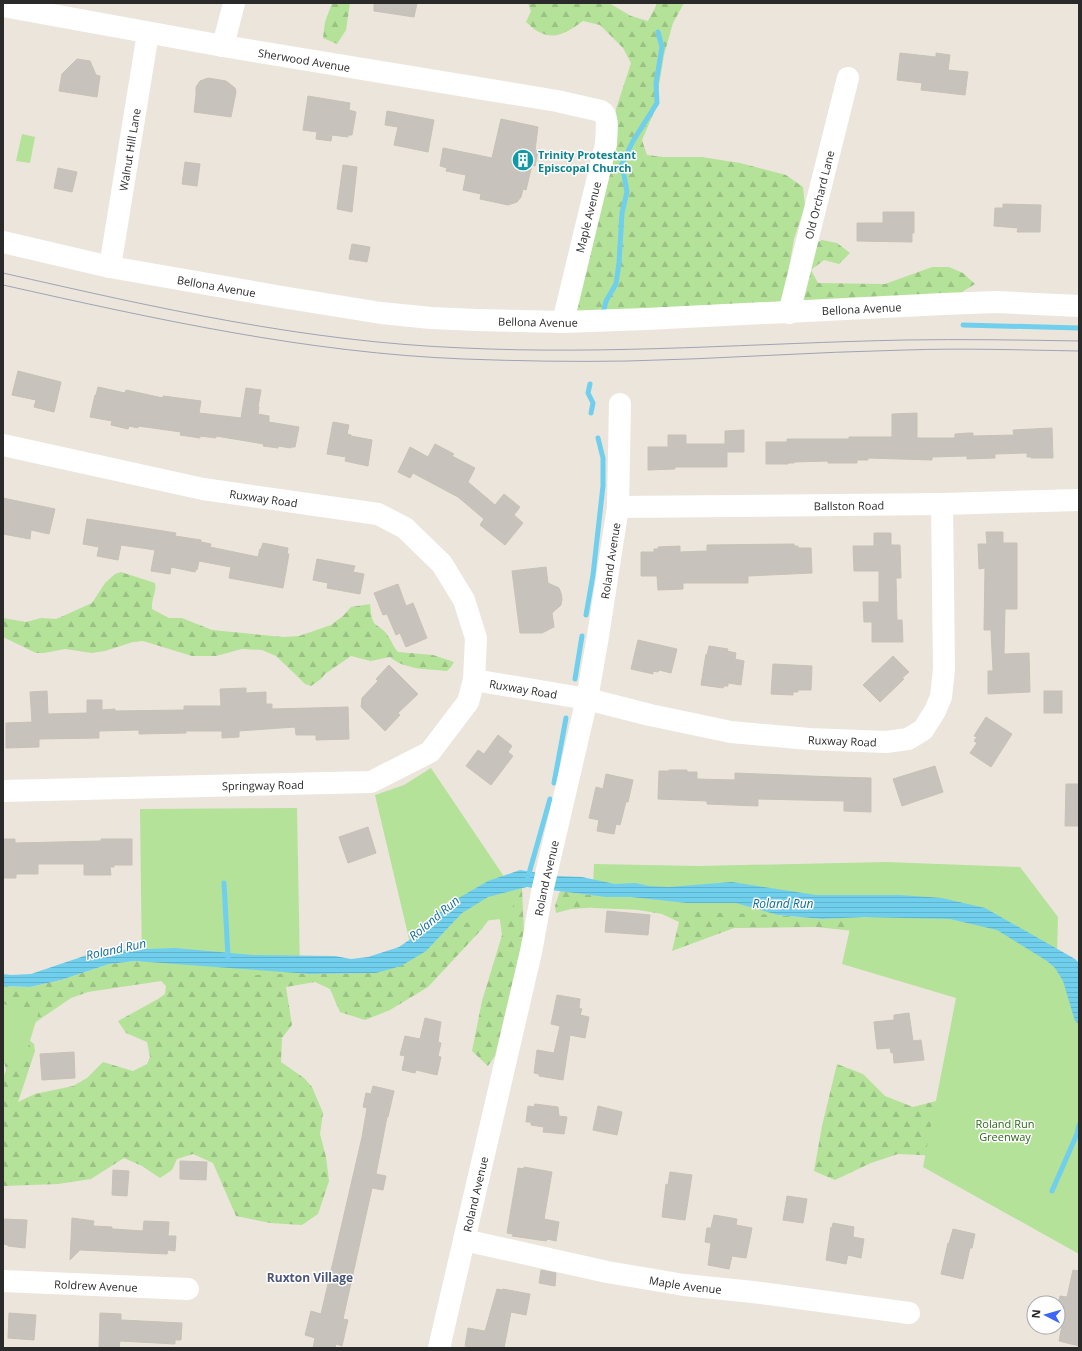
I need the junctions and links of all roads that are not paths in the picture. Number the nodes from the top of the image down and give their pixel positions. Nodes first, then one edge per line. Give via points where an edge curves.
1 (234, 3) edge
2 (3, 6) edge
3 (148, 33) junction
4 (223, 46) junction
5 (848, 78) dead end
6 (604, 113) joint
7 (3, 242) edge
8 (110, 267) junction
9 (1079, 306) edge
10 (789, 312) junction
11 (563, 322) junction
12 (620, 404) dead end
13 (3, 445) edge
14 (1079, 500) edge
15 (942, 504) junction
16 (618, 507) junction
17 (474, 680) junction
18 (587, 699) junction
19 (3, 791) edge
20 (464, 1240) junction
21 (3, 1281) edge
22 (188, 1289) dead end
23 (909, 1313) dead end
24 (439, 1348) edge

1 - 4 street
2 - 3 street, Sherwood Avenue
3 - 4 street, Sherwood Avenue
3 - 8 street, Walnut Hill Lane
4 - 6 street, Sherwood Avenue via 557,101
5 - 10 street, Old Orchard Lane
6 - 11 street, Maple Avenue via 607,117 606,144
7 - 8 street, Bellona Avenue
8 - 11 street, Bellona Avenue via 381,313 431,318
9 - 10 street, Bellona Avenue via 997,302
10 - 11 street, Bellona Avenue
12 - 16 street, Roland Avenue
13 - 17 street, Ruxway Road via 203,489 378,514 405,528 442,564 464,600 476,638
14 - 15 street, Ballston Road
15 - 16 street, Ballston Road
15 - 18 street, Ruxway Road via 944,669 941,697 923,730 908,739 886,742 731,732
16 - 18 street, Roland Avenue
17 - 18 street, Ruxway Road
17 - 19 street, Springway Road via 468,702 430,752 371,782
18 - 20 street, Roland Avenue
20 - 23 street, Maple Avenue via 607,1272 684,1285
20 - 24 street, Roland Avenue
21 - 22 street, Roldrew Avenue

